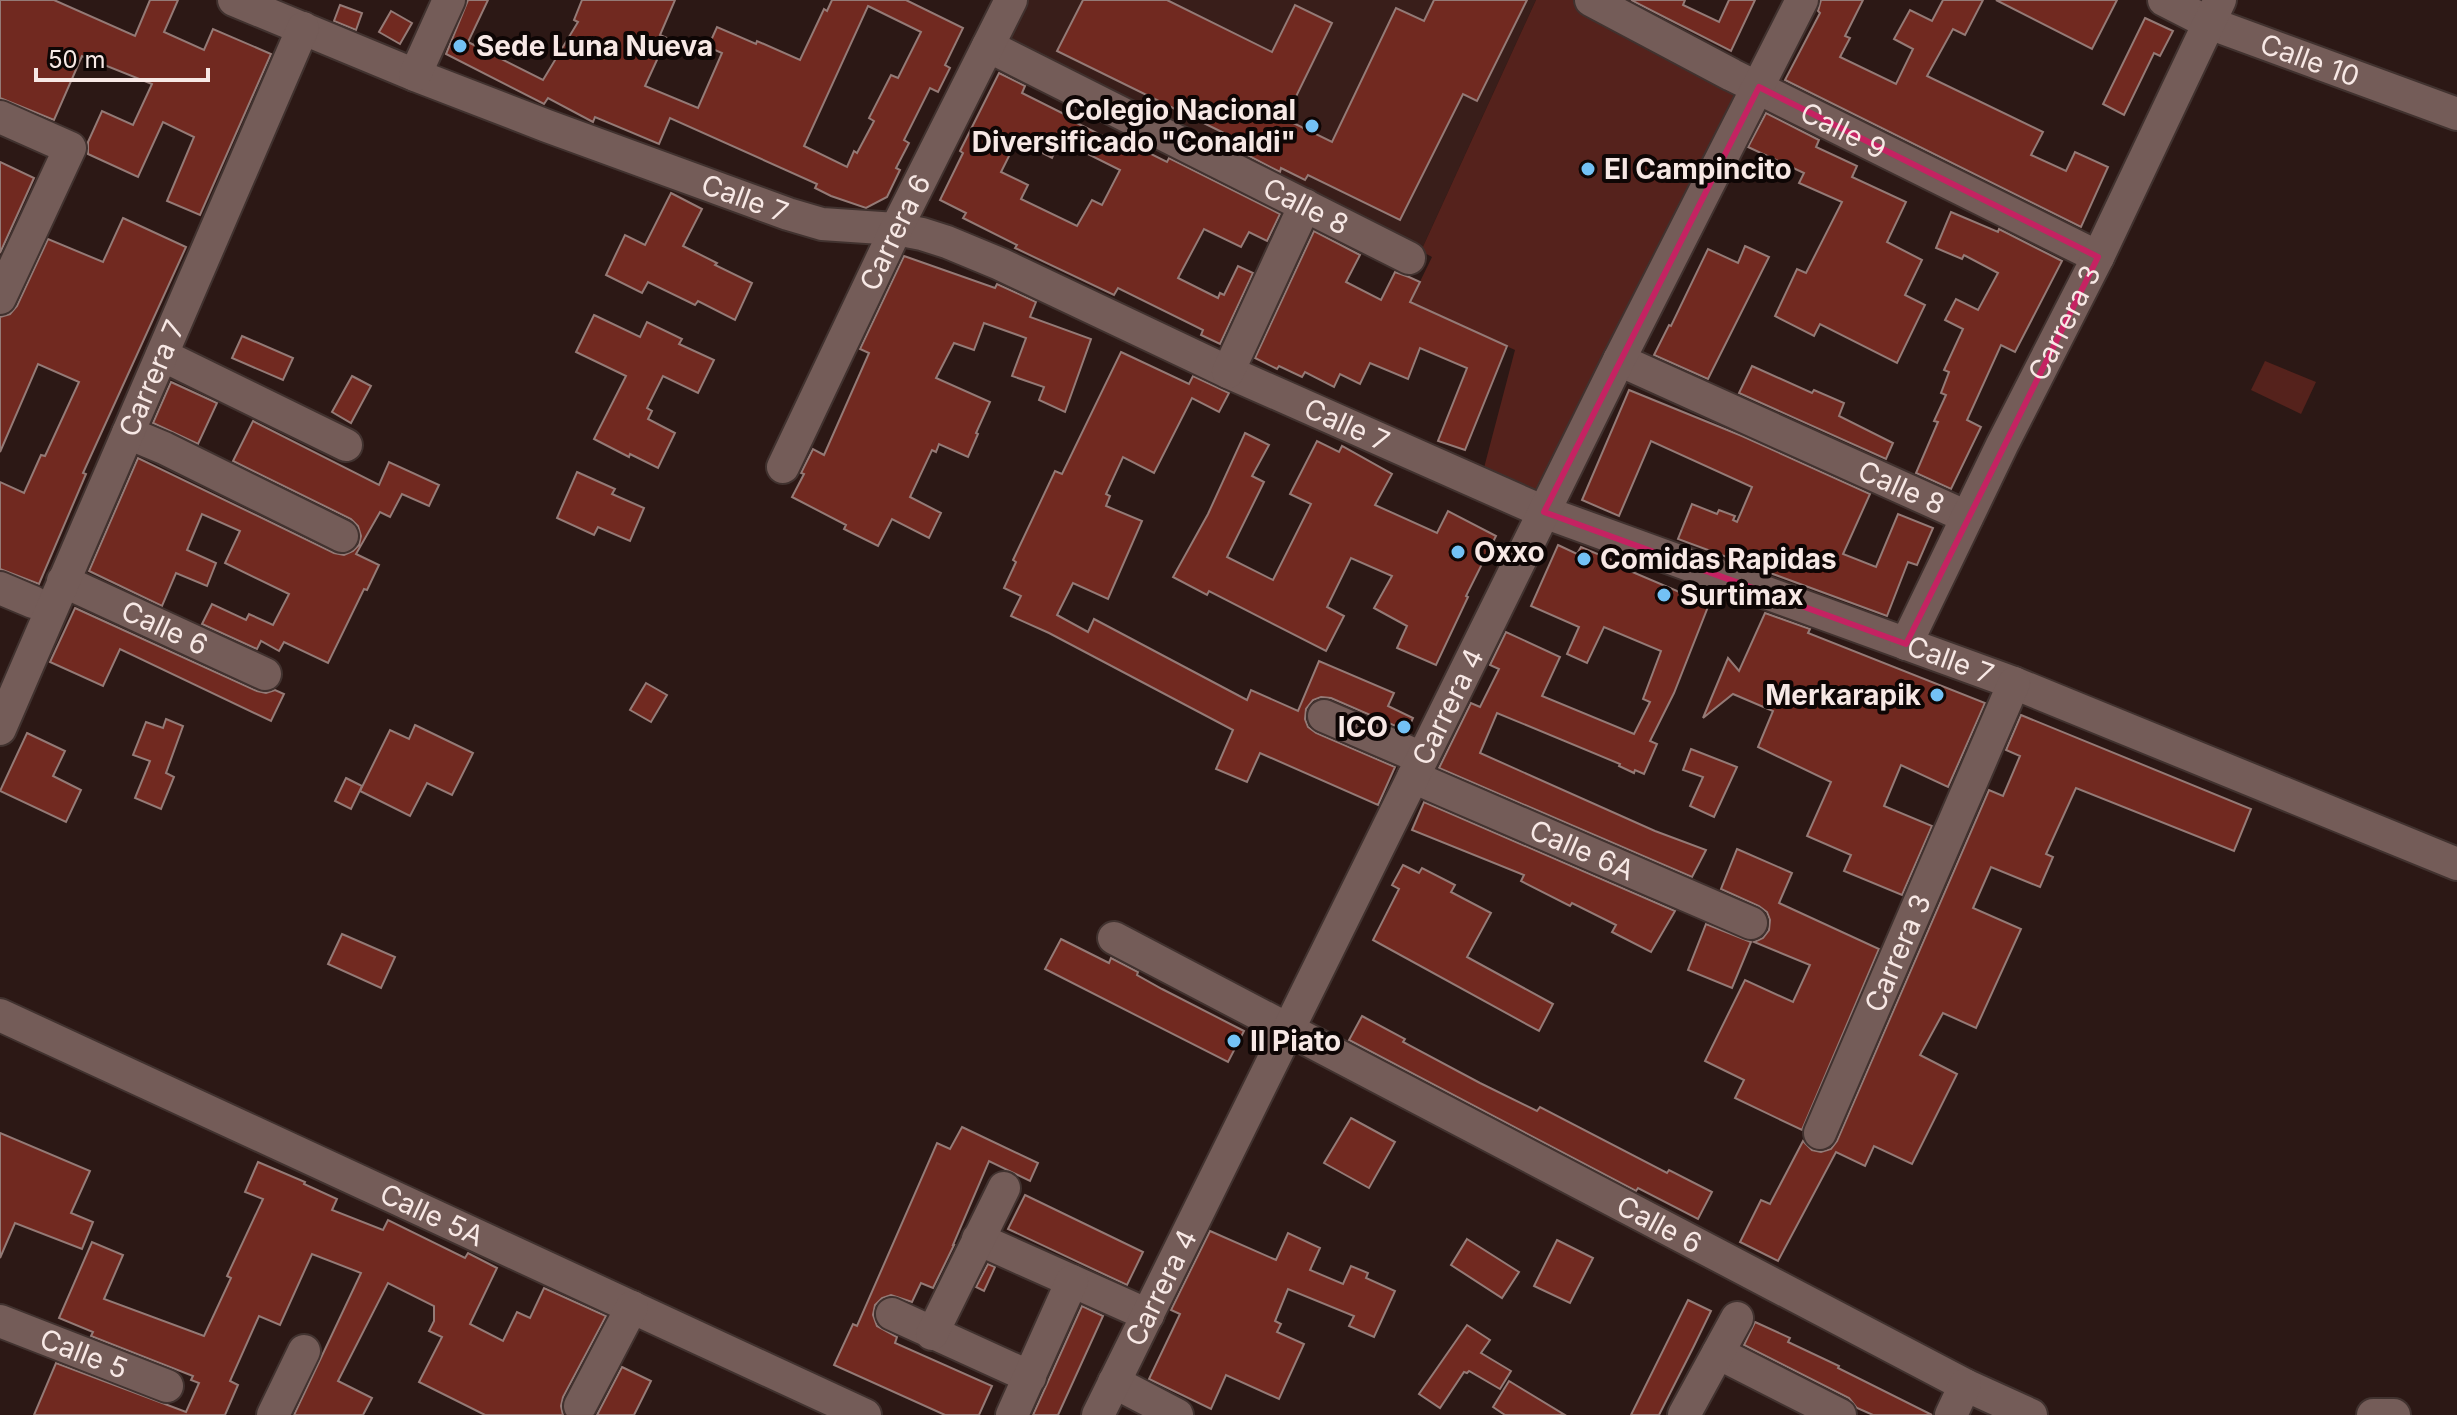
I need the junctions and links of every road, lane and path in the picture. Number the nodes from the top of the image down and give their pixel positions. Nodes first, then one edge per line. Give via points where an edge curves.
1 (234, 0) edge
2 (449, 0) edge
3 (1011, 0) edge
4 (1591, 0) edge
5 (1802, 0) edge
6 (2164, 0) edge
7 (2214, 12) edge
8 (303, 28) junction
9 (988, 46) junction
10 (415, 75) junction
11 (1759, 87) junction
12 (2457, 114) edge
13 (0, 117) edge
14 (0, 140) edge
15 (65, 157) junction
16 (1305, 205) junction
17 (896, 229) junction
18 (2098, 257) junction
19 (1409, 258) dead end
20 (0, 298) edge
21 (162, 355) junction
22 (1619, 360) junction
23 (1228, 372) junction
24 (128, 433) junction
25 (346, 445) dead end
26 (783, 467) dead end
27 (1544, 512) junction
28 (1967, 517) junction
29 (342, 536) dead end
30 (63, 581) junction
31 (0, 588) edge
32 (33, 602) dead end
33 (1906, 644) junction
34 (265, 674) dead end
35 (2014, 683) junction
36 (1324, 716) dead end
37 (0, 729) edge
38 (1418, 768) junction
39 (2457, 864) edge
40 (1751, 923) dead end
41 (1114, 938) dead end
42 (0, 1015) edge
43 (1288, 1029) junction
44 (1820, 1133) dead end
45 (1004, 1188) dead end
46 (978, 1239) junction
47 (1072, 1281) junction
48 (632, 1307) junction
49 (892, 1314) dead end
50 (1148, 1315) junction
51 (1737, 1318) dead end
52 (0, 1321) edge
53 (932, 1334) junction
54 (304, 1351) dead end
55 (1718, 1353) junction
56 (1030, 1377) junction
57 (1114, 1382) junction
58 (1965, 1385) junction
59 (167, 1386) dead end
60 (580, 1406) dead end
61 (1992, 1407) edge
62 (273, 1415) edge
63 (865, 1415) edge
64 (1012, 1415) edge
65 (1098, 1415) edge
66 (1177, 1415) edge
67 (1684, 1415) edge
68 (1840, 1415) edge
69 (1951, 1415) edge
70 (2031, 1415) edge
71 (2373, 1415) edge
72 (2394, 1415) edge

1 - 8 street, Calle 7
2 - 10 street
3 - 9 street, Carrera 6
4 - 11 street, Calle 9
5 - 11 street, Carrera 4
6 - 7 street, Calle 10
7 - 12 street, Calle 10
7 - 18 street, Carrera 3
8 - 10 street, Calle 7
8 - 21 street, Carrera 7
9 - 16 street, Calle 8
9 - 17 street, Carrera 6
10 - 17 street, Calle 7 via 788,214 822,224
11 - 18 street, Calle 9
11 - 22 street, Carrera 4
13 - 15 street
14 - 15 street
15 - 20 street
16 - 19 street, Calle 8
16 - 23 street
17 - 23 street, Calle 7 via 1000,264
17 - 26 street, Carrera 6
18 - 28 street, Carrera 3
21 - 24 street, Carrera 7
21 - 25 street
22 - 27 street, Carrera 4
22 - 28 street, Calle 8
23 - 27 street, Calle 7
24 - 29 street
24 - 30 street, Carrera 7
27 - 33 street, Calle 7
27 - 38 street, Carrera 4
28 - 33 street, Carrera 3
30 - 34 street, Calle 6
30 - 37 street, Carrera 7
31 - 32 street
33 - 35 street, Calle 7
35 - 39 street, Calle 7
35 - 44 street, Carrera 3
36 - 38 street
38 - 40 street, Calle 6A
38 - 43 street, Carrera 4
41 - 43 street, Calle 6
42 - 48 street, Calle 5A
43 - 50 street, Carrera 4
43 - 58 street, Calle 6
45 - 46 street
46 - 47 street
46 - 53 street
47 - 50 street
47 - 56 street
48 - 60 street
48 - 63 street, Calle 5A
49 - 53 street
50 - 57 street, Carrera 4
51 - 55 street
52 - 59 street, Calle 5
53 - 56 street
54 - 62 street
55 - 67 street
55 - 68 street
56 - 64 street
57 - 65 street, Carrera 4
57 - 66 street
58 - 61 street, Calle 6
58 - 69 street
61 - 70 street, Calle 6
71 - 72 street

